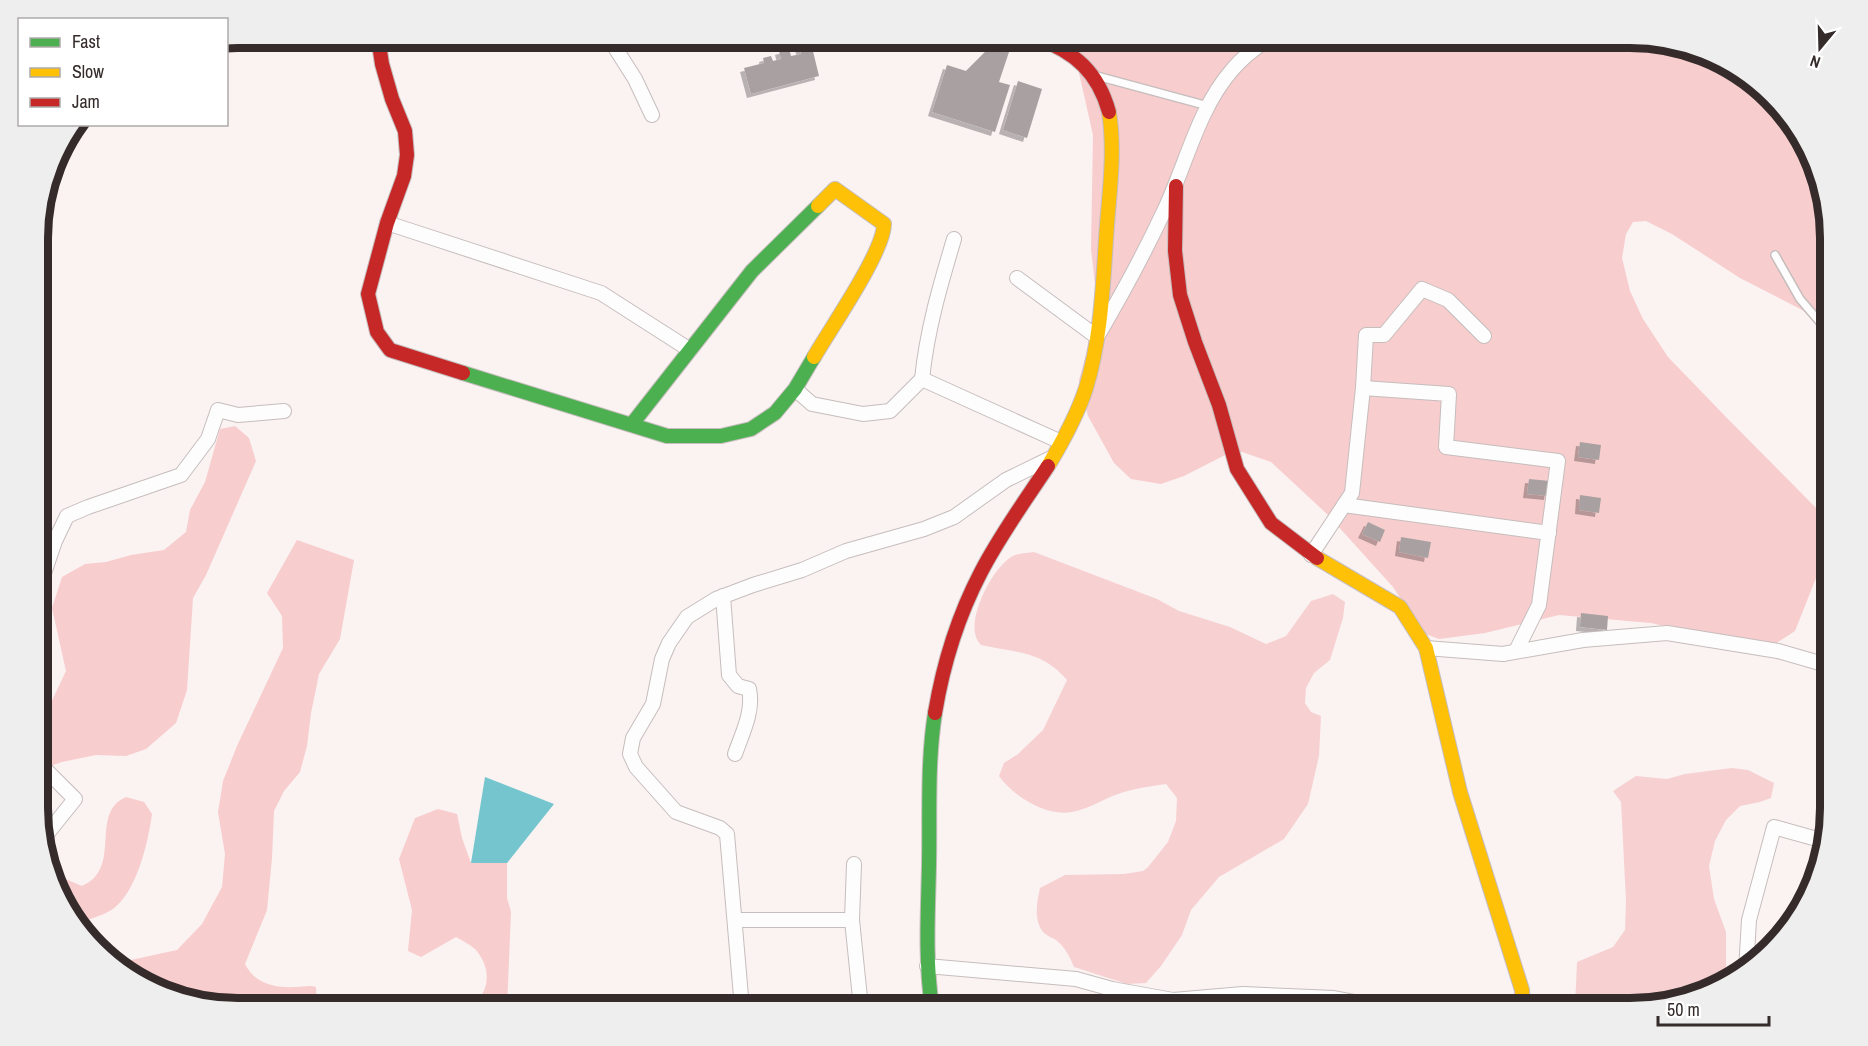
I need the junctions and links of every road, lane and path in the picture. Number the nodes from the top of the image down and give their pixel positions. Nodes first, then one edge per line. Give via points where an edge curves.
1 (380, 48) edge
2 (615, 48) edge
3 (1059, 48) edge
4 (1255, 48) edge
5 (1094, 75) junction
6 (1208, 106) junction
7 (652, 115) dead end
8 (1176, 186) junction
9 (387, 223) junction
10 (954, 239) dead end
11 (1776, 255) dead end
12 (1017, 278) dead end
13 (1820, 322) edge
14 (1484, 336) dead end
15 (1097, 337) junction
16 (690, 350) junction
17 (922, 379) junction
18 (1363, 388) junction
19 (795, 389) junction
20 (284, 411) dead end
21 (632, 424) junction
22 (1061, 442) junction
23 (1051, 458) junction
24 (1344, 505) junction
25 (1549, 533) junction
26 (1311, 555) junction
27 (48, 562) edge
28 (723, 596) junction
29 (1426, 648) junction
30 (1516, 651) junction
31 (1820, 663) edge
32 (735, 754) dead end
33 (48, 772) edge
34 (50, 830) edge
35 (1817, 839) edge
36 (854, 864) dead end
37 (735, 920) junction
38 (852, 920) junction
39 (1747, 958) edge
40 (927, 966) junction
41 (1112, 989) junction
42 (1243, 994) junction
43 (741, 998) edge
44 (860, 998) edge
45 (930, 998) edge
46 (1111, 998) edge
47 (1162, 998) edge
48 (1196, 998) edge
49 (1242, 998) edge
50 (1334, 998) edge
51 (1522, 998) edge

1 - 9 street via 392,99 405,131 407,155 404,176
2 - 7 street
3 - 5 street
4 - 6 street via 1231,71
5 - 6 lane
5 - 15 street via 1106,98 1111,124 1111,176
6 - 8 street
8 - 15 street
8 - 26 street via 1175,251 1180,295 1238,469 1270,523
9 - 16 street via 601,292
9 - 21 street via 368,294 377,332 390,350
10 - 17 street via 925,345
11 - 13 lane via 1800,299
12 - 15 street
14 - 18 street via 1448,300 1422,289 1384,335 1366,335
15 - 22 street via 1079,408
16 - 19 street via 752,272 836,189 884,224 884,233
16 - 21 street
17 - 19 street via 890,411 863,414 812,404
17 - 22 street
18 - 24 street via 1352,494
18 - 25 street via 1449,394 1446,447 1558,461
19 - 21 street via 775,412 751,429 721,436 667,436
20 - 27 street via 238,416 218,410 208,439 181,475 67,516
22 - 23 street
23 - 28 street via 1006,480 954,516 924,529 846,551
23 - 40 street via 987,559 964,608 944,672 935,721 929,802
24 - 25 street
24 - 26 street
25 - 30 street via 1539,605
26 - 29 street via 1400,607
28 - 32 street via 729,675 738,686 749,689 751,698
28 - 37 street via 687,617 669,643 653,704 633,738 630,754 636,767 676,812 727,834
29 - 30 street via 1503,654
29 - 51 street via 1460,792
30 - 31 street via 1667,633 1778,651
33 - 34 street via 75,799
35 - 39 street via 1774,827 1749,920
36 - 38 street
37 - 38 street
37 - 43 street
38 - 44 street
40 - 41 street via 1076,978
40 - 45 street
41 - 46 street
41 - 47 street
42 - 48 street
42 - 49 street
42 - 50 street

